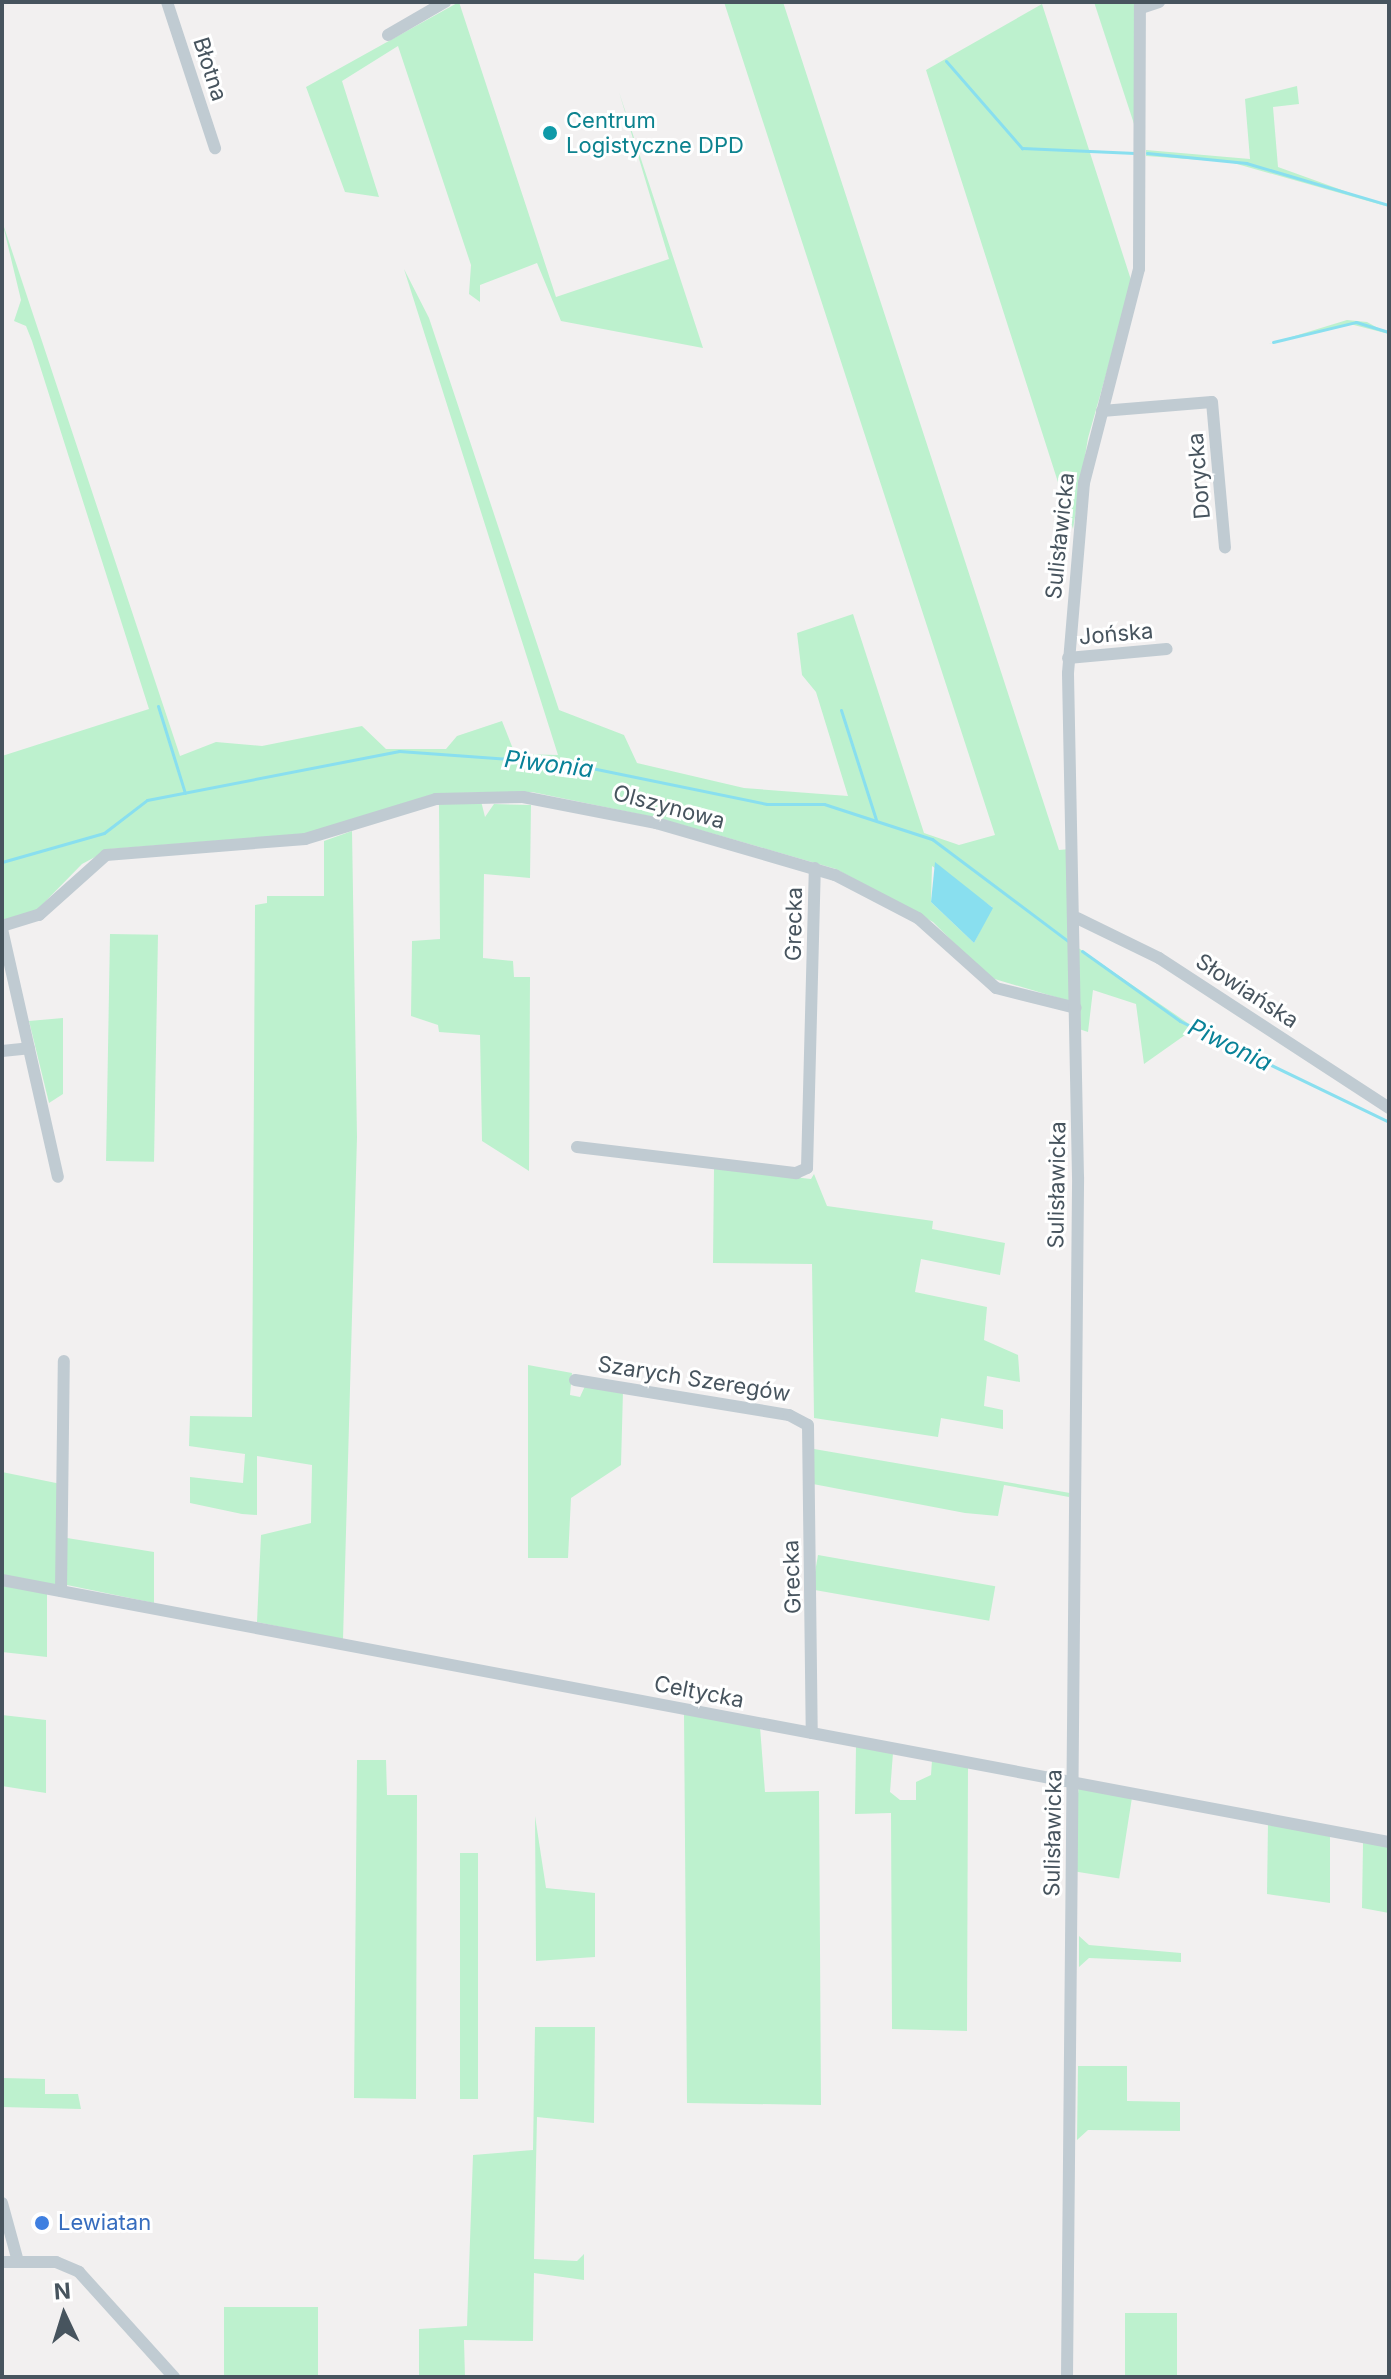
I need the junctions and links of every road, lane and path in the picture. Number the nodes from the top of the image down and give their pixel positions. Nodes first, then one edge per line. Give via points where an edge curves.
1 (167, 2) edge
2 (445, 2) edge
3 (1159, 2) edge
4 (1141, 5) edge
5 (388, 35) dead end
6 (215, 148) dead end
7 (1102, 411) junction
8 (1225, 547) dead end
9 (1167, 649) dead end
10 (1068, 658) junction
11 (815, 868) junction
12 (1077, 918) junction
13 (2, 928) edge
14 (1076, 1008) junction
15 (29, 1048) junction
16 (2, 1051) edge
17 (1389, 1108) edge
18 (577, 1147) dead end
19 (58, 1177) dead end
20 (64, 1361) dead end
21 (575, 1380) dead end
22 (805, 1421) joint
23 (2, 1580) edge
24 (61, 1591) junction
25 (812, 1733) junction
26 (1074, 1781) junction
27 (1389, 1842) edge
28 (2, 2203) edge
29 (17, 2258) junction
30 (2, 2262) edge
31 (174, 2377) edge
32 (1067, 2377) edge

1 - 6 street, Błotna
2 - 5 street
3 - 4 street
4 - 7 street, Sulisławicka via 1139,269
7 - 8 street, Dorycka via 1212,402
7 - 10 street, Sulisławicka via 1081,504
9 - 10 street, Jońska
10 - 12 street, Sulisławicka
11 - 13 street, Olszynowa via 584,806 454,797 305,839 106,855 39,915
11 - 14 street, Olszynowa via 918,918 996,988
11 - 18 street, Grecka via 813,1095 804,1171
12 - 14 street, Sulisławicka
12 - 17 street, Słowiańska via 1159,958
13 - 15 street
14 - 26 street, Sulisławicka
15 - 16 street
15 - 19 street
20 - 24 street
21 - 22 street, Szarych Szeregów
22 - 25 street, Grecka
23 - 24 street, Celtycka
24 - 25 street, Celtycka
25 - 26 street, Celtycka
26 - 27 street, Celtycka
26 - 32 street, Sulisławicka
28 - 29 street
29 - 30 street
29 - 31 street via 79,2272

